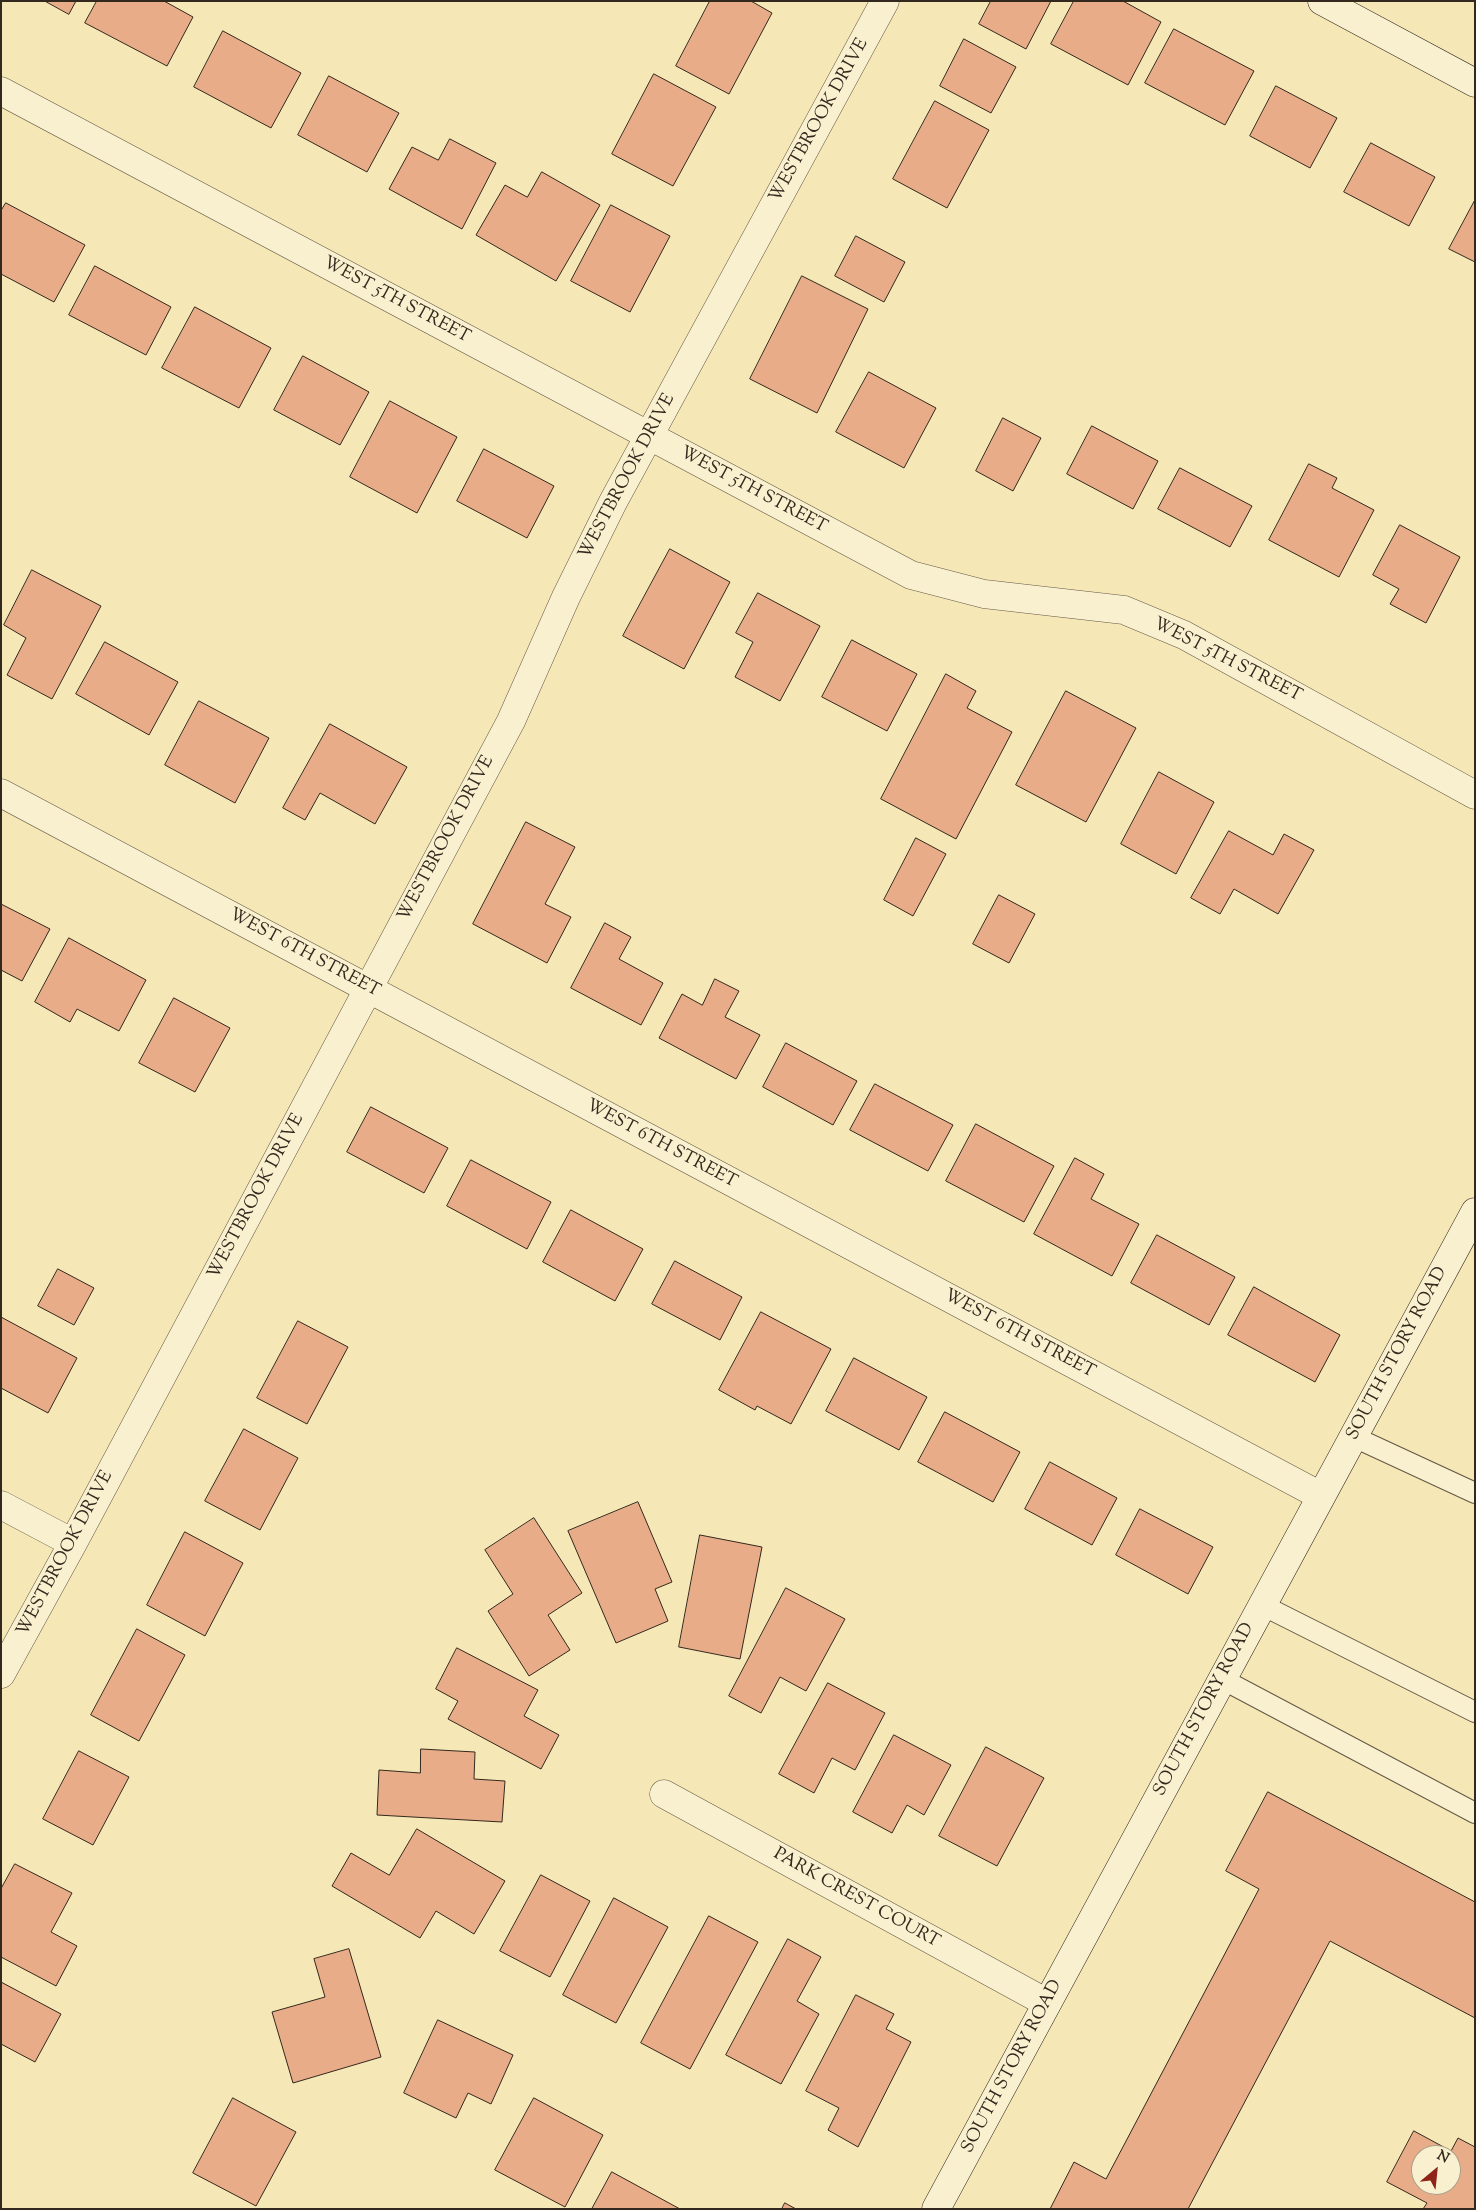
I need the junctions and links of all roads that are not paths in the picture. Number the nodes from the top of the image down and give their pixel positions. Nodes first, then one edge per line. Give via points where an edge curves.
1 (885, 1) edge
2 (1322, 1) edge
3 (1475, 83) edge
4 (1, 91) edge
5 (649, 436) junction
6 (1, 793) edge
7 (1475, 795) edge
8 (367, 988) junction
9 (1475, 1212) edge
10 (1354, 1437) junction
11 (1475, 1493) edge
12 (1322, 1496) junction
13 (1, 1505) edge
14 (73, 1543) junction
15 (1262, 1605) junction
16 (1, 1674) edge
17 (1222, 1679) junction
18 (1475, 1712) edge
19 (664, 1794) dead end
20 (1475, 1813) edge
21 (1048, 2003) junction
22 (936, 2209) edge

1 - 5 street, WESTBROOK DRIVE
2 - 3 street
4 - 5 street, WEST 5TH STREET
5 - 7 street, WEST 5TH STREET via 911,575 984,594 1124,610 1184,635
5 - 8 street, WESTBROOK DRIVE via 566,597 510,721
6 - 8 street, WEST 6TH STREET
8 - 12 street, WEST 6TH STREET
8 - 14 street, WESTBROOK DRIVE
9 - 10 street, SOUTH STORY ROAD
10 - 11 lane
10 - 12 street, SOUTH STORY ROAD
12 - 15 street, SOUTH STORY ROAD
13 - 14 street
14 - 16 street, WESTBROOK DRIVE
15 - 17 street, SOUTH STORY ROAD
15 - 18 lane
17 - 20 lane
17 - 21 street, SOUTH STORY ROAD
19 - 21 street, PARK CREST COURT
21 - 22 street, SOUTH STORY ROAD

